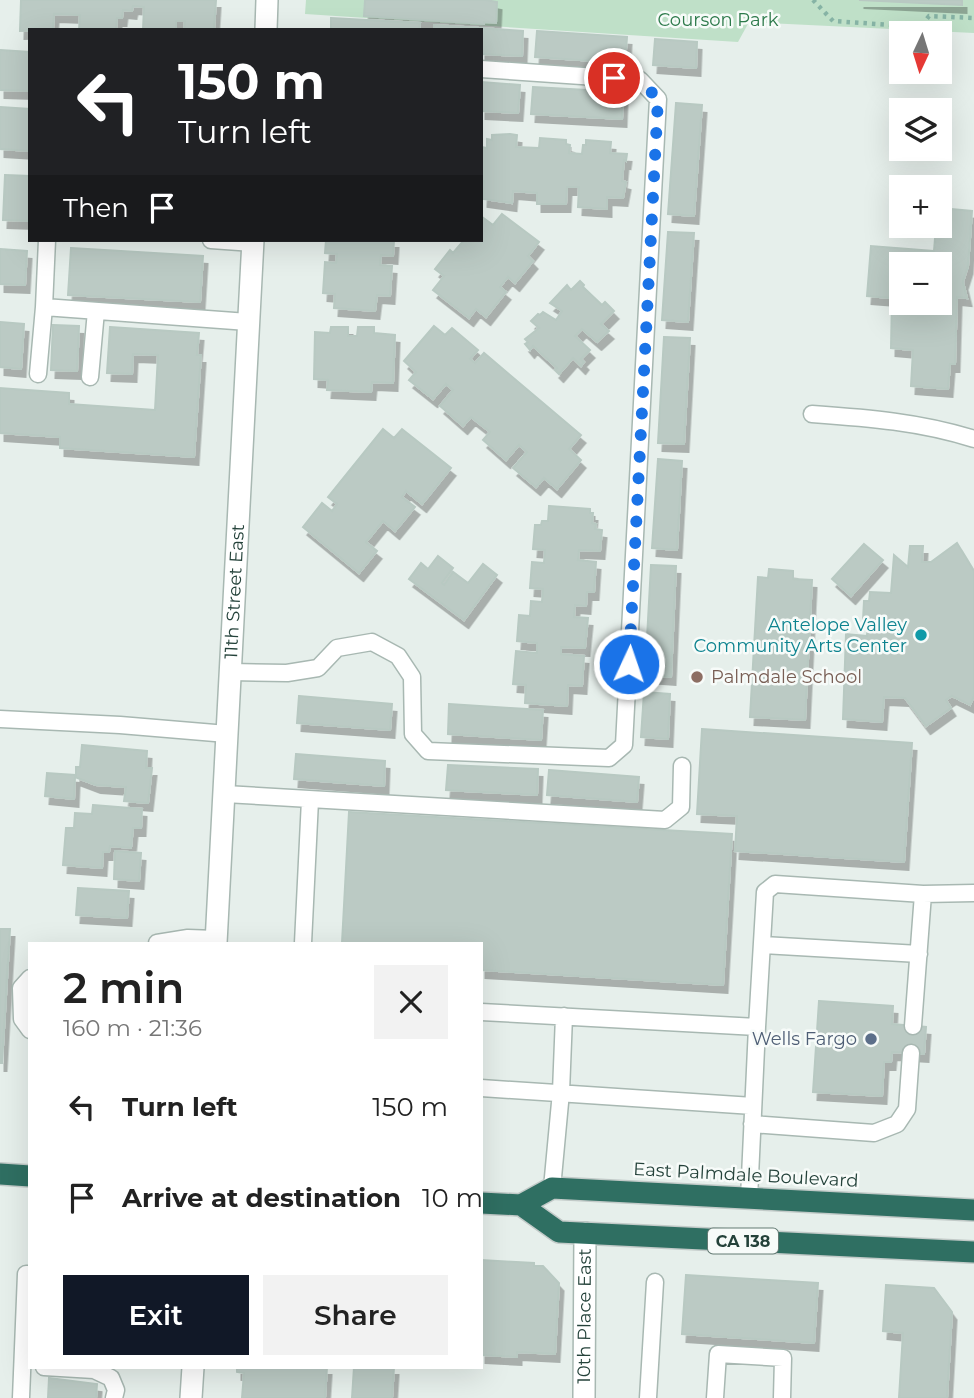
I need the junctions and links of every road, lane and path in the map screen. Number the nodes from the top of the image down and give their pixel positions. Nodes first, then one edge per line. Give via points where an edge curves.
1 (267, 0) edge
2 (813, 0) edge
3 (974, 18) edge
4 (266, 28) edge
5 (483, 69) edge
6 (47, 242) edge
7 (253, 242) edge
8 (44, 307) junction
9 (96, 311) junction
10 (248, 322) junction
11 (38, 374) dead end
12 (90, 377) dead end
13 (812, 414) dead end
14 (974, 439) edge
15 (231, 672) junction
16 (0, 719) edge
17 (228, 734) junction
18 (682, 766) dead end
19 (225, 794) junction
20 (310, 800) junction
21 (974, 893) edge
22 (923, 894) junction
23 (216, 941) edge
24 (163, 942) edge
25 (303, 942) edge
26 (763, 945) junction
27 (919, 954) junction
28 (28, 980) edge
29 (483, 1012) edge
30 (564, 1016) junction
31 (913, 1026) dead end
32 (28, 1027) edge
33 (757, 1027) junction
34 (911, 1053) dead end
35 (483, 1088) edge
36 (561, 1092) junction
37 (753, 1106) junction
38 (752, 1124) junction
39 (0, 1174) edge
40 (28, 1176) edge
41 (552, 1188) junction
42 (749, 1198) junction
43 (483, 1203) edge
44 (521, 1205) junction
45 (974, 1210) edge
46 (585, 1233) junction
47 (974, 1252) edge
48 (28, 1274) edge
49 (655, 1282) dead end
50 (26, 1366) edge
51 (77, 1369) edge
52 (193, 1369) edge
53 (21, 1398) edge
54 (114, 1398) edge
55 (191, 1398) edge
56 (584, 1398) edge
57 (648, 1398) edge
58 (715, 1398) edge
59 (782, 1398) edge

1 - 4 street
2 - 3 path via 833,21 921,27 929,16
5 - 15 lane via 640,80 658,99 624,745 610,758 428,751 412,734 412,677 398,656 372,642 337,648 318,668 287,673
6 - 8 lane
7 - 10 street, 11th Street East
8 - 9 lane
8 - 11 lane
9 - 10 lane
9 - 12 lane
10 - 15 street, 11th Street East
13 - 14 lane via 900,421
15 - 17 street, 11th Street East
16 - 17 lane
17 - 19 street, 11th Street East
18 - 20 lane via 681,807 665,820
19 - 20 lane
19 - 23 street, 11th Street East
20 - 25 lane
21 - 22 lane
22 - 26 lane via 775,884 765,892
22 - 27 lane
23 - 24 lane via 188,937
26 - 27 lane
26 - 33 lane
27 - 31 lane
28 - 32 lane via 21,988 22,1019
29 - 30 lane
30 - 33 lane
30 - 36 lane
33 - 37 lane
34 - 38 lane via 907,1109 897,1124 874,1133
35 - 36 lane
36 - 37 lane
36 - 41 lane
37 - 38 lane
38 - 42 lane
39 - 40 highway
41 - 42 highway, East Palmdale Boulevard
41 - 44 highway
42 - 45 highway, East Palmdale Boulevard
43 - 44 highway
44 - 46 highway, CA 138 via 559,1232
46 - 47 highway, CA 138
46 - 56 street, 10th Place East
48 - 50 lane
49 - 57 lane
50 - 53 lane
51 - 54 lane via 111,1377
52 - 55 street
58 - 59 lane via 718,1353 783,1358

